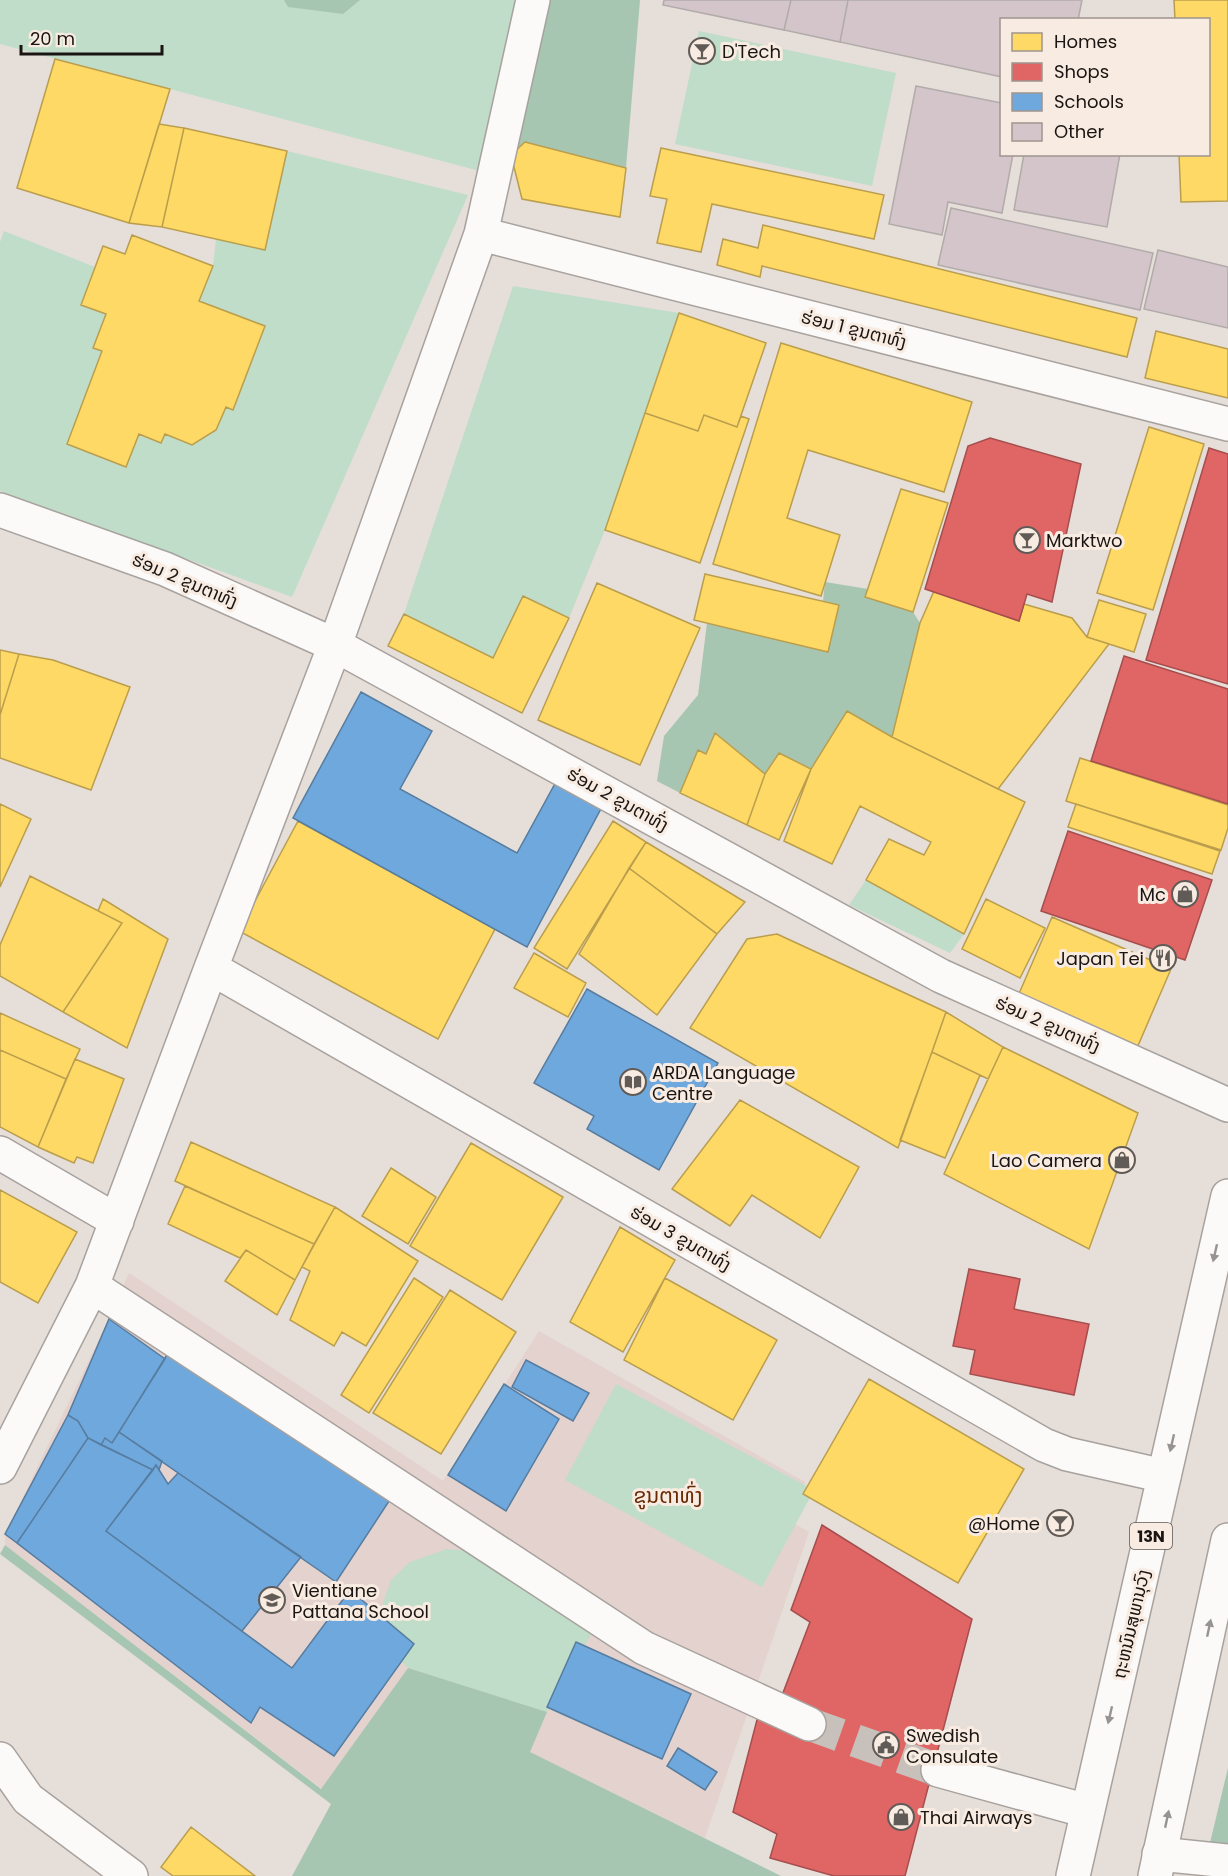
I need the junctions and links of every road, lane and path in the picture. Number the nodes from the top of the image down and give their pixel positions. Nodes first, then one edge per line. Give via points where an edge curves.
1 (533, 0) edge
2 (481, 234) junction
3 (1228, 424) edge
4 (0, 510) edge
5 (335, 645) junction
6 (211, 968) junction
7 (1228, 1105) edge
8 (0, 1153) edge
9 (1228, 1196) edge
10 (117, 1221) junction
11 (92, 1286) junction
12 (0, 1467) edge
13 (1164, 1476) junction
14 (1227, 1551) edge
15 (809, 1724) tunnel mouth
16 (0, 1759) edge
17 (938, 1770) tunnel mouth
18 (1088, 1811) junction
19 (1228, 1861) edge
20 (1157, 1865) edge
21 (131, 1876) edge
22 (1073, 1876) edge

1 - 2 main road
2 - 3 main road, ຮ່ອມ 1 ຂູນຕາທົ່ງ
2 - 5 main road
4 - 5 main road, ຮ່ອມ 2 ຂູນຕາທົ່ງ via 165,569
5 - 6 main road
5 - 7 main road, ຮ່ອມ 2 ຂູນຕາທົ່ງ via 941,976
6 - 10 main road
6 - 13 main road, ຮ່ອມ 3 ຂູນຕາທົ່ງ via 1044,1445
8 - 10 main road
9 -> 13 main road, ຖະຫນົນສຸພານຸວົງ / 13N
10 - 11 main road
11 - 12 main road
11 - 15 main road via 644,1648
13 -> 18 main road, ຖະຫນົນສຸພານຸວົງ / 13N
20 -> 14 main road
16 - 21 main road via 28,1799
17 - 18 main road
18 - 22 main road, ຖະຫນົນສຸພານຸວົງ / 13N
19 - 20 main road

